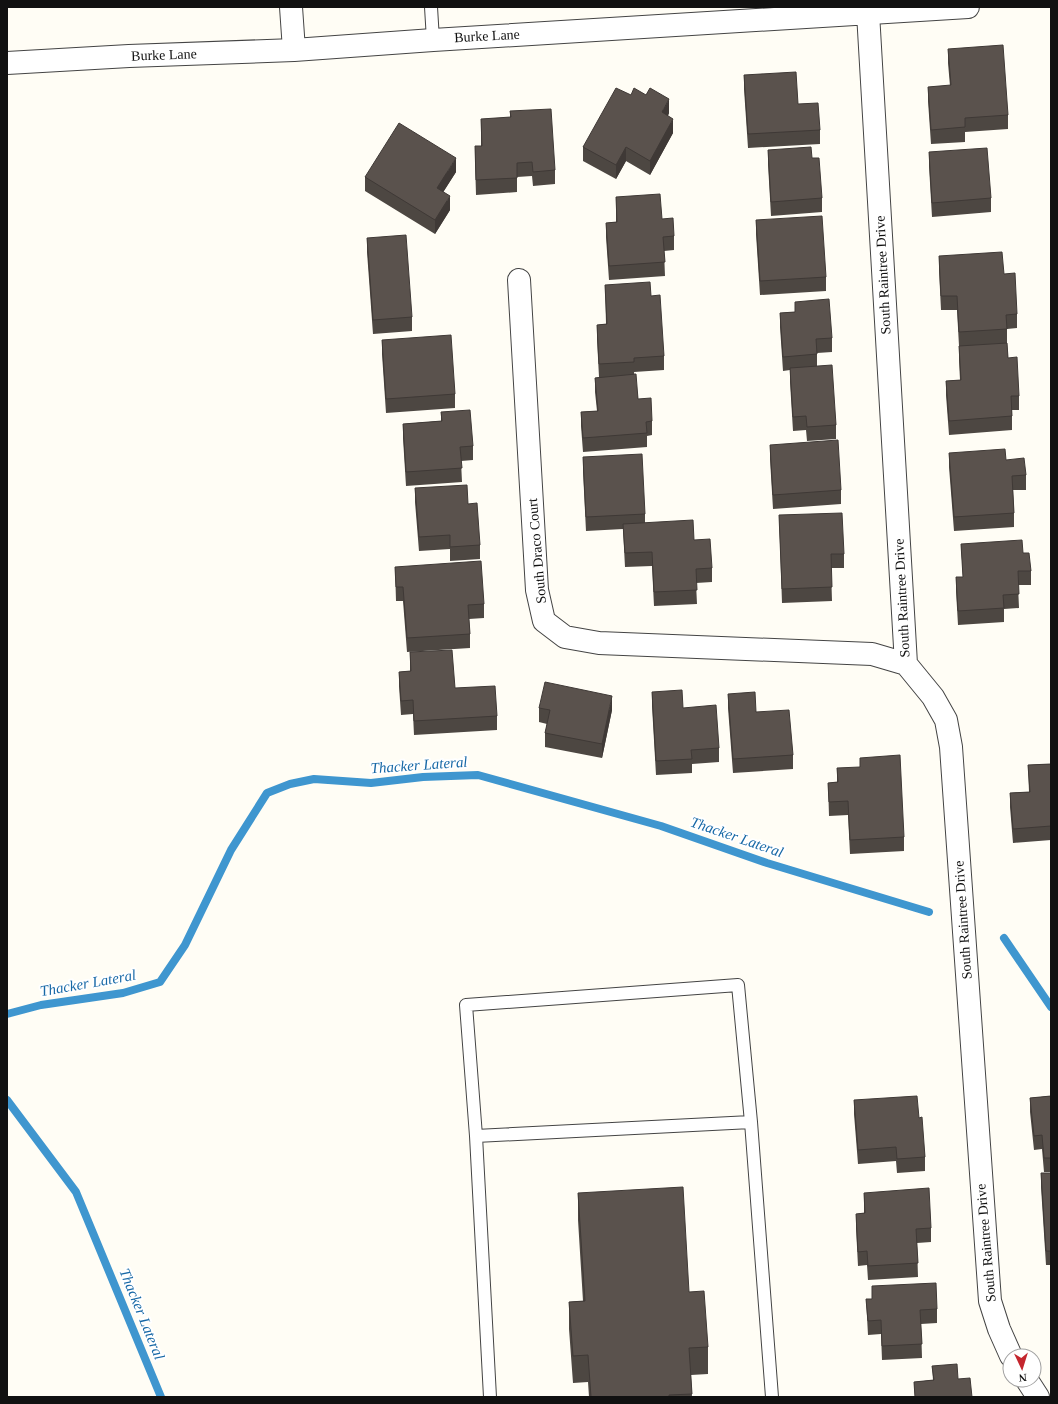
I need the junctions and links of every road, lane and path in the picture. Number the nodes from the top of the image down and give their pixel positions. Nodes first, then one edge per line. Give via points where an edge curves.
1 (291, 7) edge
2 (431, 7) edge
3 (968, 7) edge
4 (868, 10) edge
5 (433, 40) junction
6 (294, 50) junction
7 (7, 63) edge
8 (519, 280) dead end
9 (906, 664) junction
10 (751, 1122) junction
11 (476, 1136) junction
12 (1007, 1348) edge
13 (1032, 1388) edge
14 (490, 1397) edge
15 (772, 1397) edge
16 (1038, 1397) edge

1 - 6 street
2 - 5 lane
3 - 4 street, Burke Lane
4 - 5 street, Burke Lane
4 - 9 street, South Raintree Drive
5 - 6 street, Burke Lane
6 - 7 street, Burke Lane
8 - 9 street, South Draco Court via 537,590 544,620 565,637 599,644 872,654
9 - 12 street, South Raintree Drive via 933,696 946,720 951,747 990,1301
10 - 11 lane
10 - 11 lane via 738,985 466,1005
10 - 15 lane
11 - 14 lane
13 - 16 street

